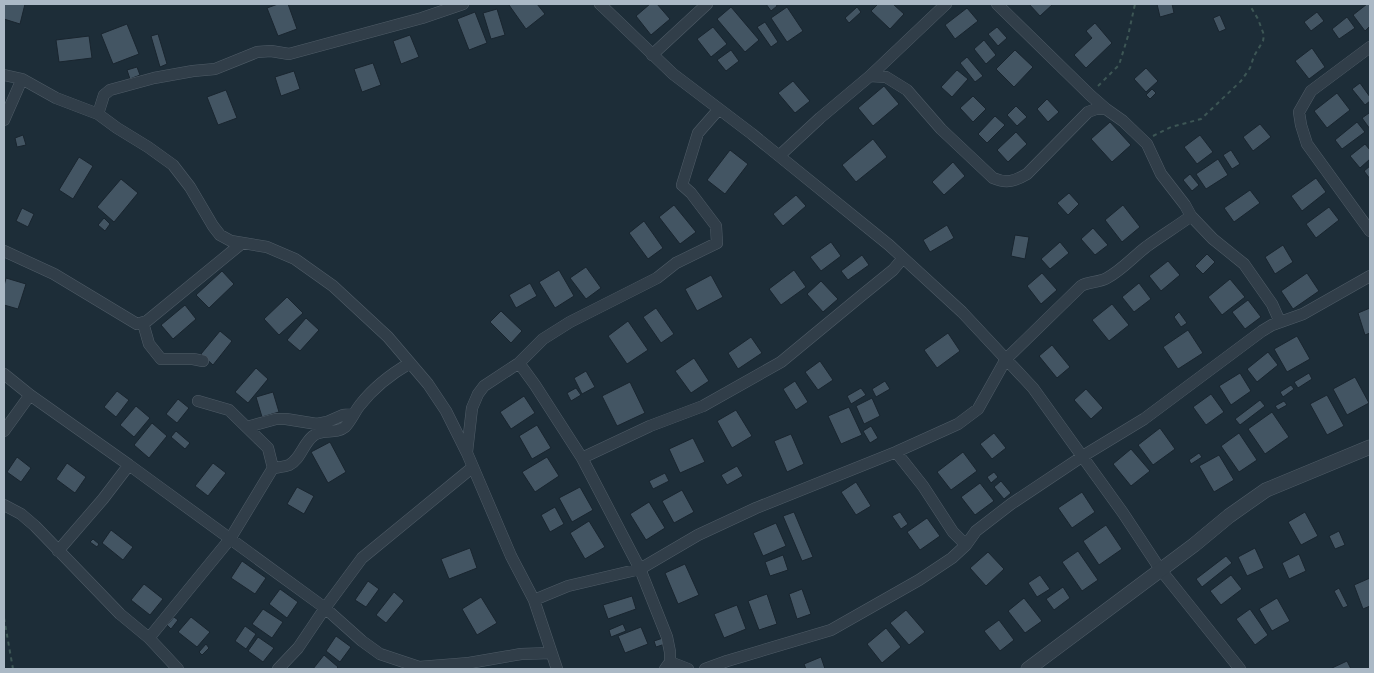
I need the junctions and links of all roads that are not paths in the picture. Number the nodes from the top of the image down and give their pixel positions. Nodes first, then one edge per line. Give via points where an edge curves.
1 (463, 4) edge
2 (600, 4) edge
3 (707, 4) edge
4 (946, 4) edge
5 (997, 4) edge
6 (1370, 47) edge
7 (652, 55) junction
8 (4, 75) edge
9 (870, 76) junction
10 (22, 79) junction
11 (719, 109) junction
12 (1106, 109) junction
13 (98, 114) junction
14 (4, 120) edge
15 (779, 156) junction
16 (1191, 216) junction
17 (1370, 231) edge
18 (241, 244) junction
19 (4, 252) edge
20 (903, 258) junction
21 (1370, 276) edge
22 (1280, 322) junction
23 (143, 323) junction
24 (1006, 359) junction
25 (203, 361) dead end
26 (410, 363) junction
27 (519, 363) junction
28 (4, 374) edge
29 (30, 395) junction
30 (198, 401) dead end
31 (354, 414) junction
32 (247, 427) junction
33 (4, 431) edge
34 (1370, 448) edge
35 (896, 452) junction
36 (467, 453) junction
37 (1082, 456) junction
38 (582, 458) junction
39 (129, 465) junction
40 (473, 466) junction
41 (273, 468) junction
42 (4, 505) edge
43 (230, 539) junction
44 (966, 545) junction
45 (58, 551) junction
46 (640, 568) junction
47 (1160, 569) junction
48 (534, 600) junction
49 (325, 608) junction
50 (149, 638) junction
51 (551, 653) junction
52 (735, 664) edge
53 (667, 666) edge
54 (178, 669) edge
55 (278, 669) edge
56 (556, 669) edge
57 (688, 669) edge
58 (705, 669) edge
59 (1028, 669) edge
60 (1240, 669) edge

1 - 13 street via 289,54 257,52 215,69 154,78 110,90 104,95
2 - 7 street
3 - 7 street
4 - 9 street
5 - 12 street
6 - 17 street via 1310,91 1299,112 1307,144
7 - 11 street
8 - 10 street
9 - 12 street via 886,77 907,90 941,129 993,178 1007,182 1027,174 1088,112
9 - 15 street
10 - 13 street via 56,98
10 - 14 street
11 - 15 street
11 - 27 street via 698,133 682,185 716,226 717,243 570,322 543,339
12 - 16 street via 1147,144 1161,174
13 - 18 street via 173,165 220,235
15 - 20 street
16 - 22 street via 1244,264 1272,304
16 - 24 street via 1106,279 1081,286
18 - 23 street
18 - 26 street via 267,247 313,270 388,337
19 - 23 street via 54,274 137,324
20 - 24 street via 962,312
20 - 38 street via 893,270 781,362 703,406 650,426
21 - 22 street via 1303,314
22 - 37 street via 1251,339 1144,419
23 - 25 street via 149,344 161,359
24 - 35 street via 978,409 958,424
24 - 37 street via 1034,388
26 - 31 street via 373,390
26 - 36 street via 439,398
27 - 36 street via 484,386 478,394 472,408
27 - 38 street
28 - 29 street
29 - 33 street
29 - 39 street
30 - 32 street via 229,410
31 - 32 street via 316,424 281,419
31 - 41 street via 339,431 322,431 313,435 289,465
32 - 41 street via 268,448
34 - 47 street via 1266,490
35 - 44 street via 953,532
35 - 46 street via 756,508 698,535
36 - 40 street
37 - 44 street via 1011,504 976,531
37 - 47 street
38 - 46 street
39 - 43 street
39 - 45 street
40 - 48 street via 511,556
40 - 49 street via 362,558
41 - 43 street
42 - 45 street via 21,514
43 - 49 street
43 - 50 street
44 - 52 street via 919,580 831,630
45 - 50 street via 120,614
46 - 48 street via 568,586
46 - 53 street via 667,637 670,652
47 - 59 street
47 - 60 street
48 - 51 street
49 - 51 street via 380,654 419,667
49 - 55 street via 298,648
50 - 54 street
51 - 56 street
52 - 58 street
53 - 57 street

